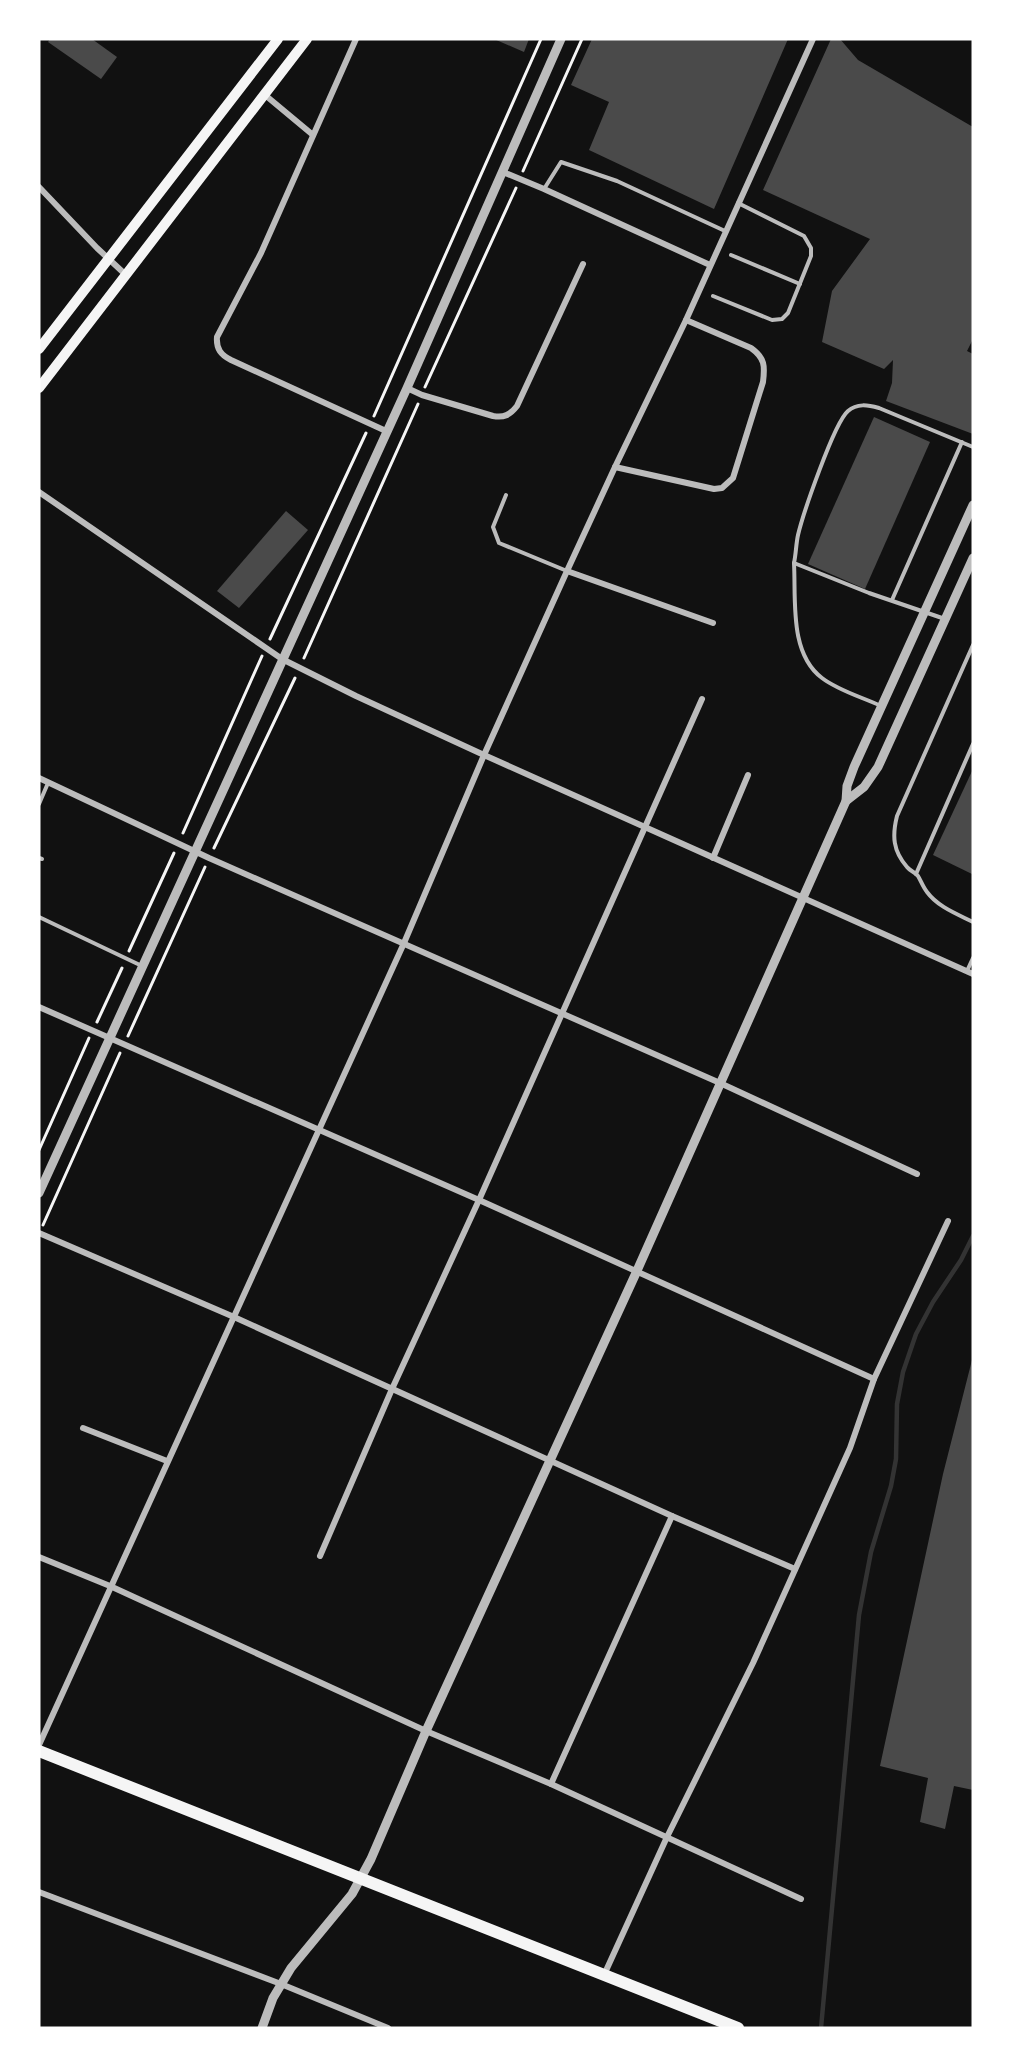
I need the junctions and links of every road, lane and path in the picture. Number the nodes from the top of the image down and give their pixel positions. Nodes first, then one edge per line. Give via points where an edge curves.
1 (278, 39) edge
2 (308, 39) edge
3 (356, 39) edge
4 (541, 39) edge
5 (561, 39) edge
6 (582, 39) edge
7 (813, 39) edge
8 (265, 95) junction
9 (313, 135) junction
10 (503, 172) junction
11 (520, 179) junction
12 (39, 187) edge
13 (544, 189) junction
14 (737, 203) junction
15 (725, 231) junction
16 (731, 255) dead end
17 (109, 260) junction
18 (584, 264) dead end
19 (710, 265) junction
20 (126, 275) junction
21 (800, 284) junction
22 (714, 296) dead end
23 (686, 320) junction
24 (39, 349) edge
25 (39, 388) edge
26 (407, 388) junction
27 (422, 395) junction
28 (370, 423) junction
29 (386, 431) junction
30 (962, 442) junction
31 (973, 447) edge
32 (615, 467) junction
33 (39, 492) edge
34 (506, 495) dead end
35 (973, 505) edge
36 (973, 558) edge
37 (794, 563) junction
38 (567, 571) junction
39 (892, 600) junction
40 (925, 611) junction
41 (945, 619) junction
42 (713, 623) dead end
43 (973, 645) edge
44 (266, 648) junction
45 (282, 659) junction
46 (299, 668) junction
47 (702, 699) dead end
48 (882, 706) junction
49 (973, 744) edge
50 (484, 755) junction
51 (748, 775) dead end
52 (39, 778) edge
53 (49, 782) junction
54 (846, 801) junction
55 (39, 804) edge
56 (644, 827) junction
57 (178, 844) junction
58 (196, 852) junction
59 (209, 858) junction
60 (713, 858) junction
61 (916, 874) junction
62 (803, 897) junction
63 (39, 917) edge
64 (973, 922) edge
65 (404, 943) junction
66 (973, 957) edge
67 (126, 959) junction
68 (142, 967) junction
69 (970, 973) edge
70 (39, 1006) edge
71 (561, 1013) junction
72 (93, 1031) junction
73 (109, 1038) junction
74 (124, 1045) junction
75 (720, 1083) junction
76 (318, 1131) junction
77 (39, 1150) edge
78 (917, 1174) dead end
79 (39, 1193) edge
80 (479, 1200) junction
81 (948, 1221) dead end
82 (39, 1233) edge
83 (636, 1273) junction
84 (234, 1317) junction
85 (874, 1379) junction
86 (392, 1389) junction
87 (83, 1428) dead end
88 (549, 1460) junction
89 (167, 1461) junction
90 (672, 1516) junction
91 (320, 1556) dead end
92 (39, 1557) edge
93 (795, 1569) junction
94 (110, 1586) junction
95 (426, 1731) junction
96 (39, 1744) edge
97 (39, 1751) edge
98 (551, 1784) junction
99 (667, 1837) junction
100 (362, 1878) junction
101 (39, 1892) edge
102 (801, 1899) dead end
103 (604, 1975) junction
104 (281, 1984) junction
105 (720, 2025) edge
106 (262, 2028) edge
107 (388, 2028) edge
108 (738, 2028) edge

1 - 17 main road
2 - 8 main road
3 - 9 street
4 - 28 path
5 - 10 street
6 - 11 path
7 - 14 street
8 - 9 street
8 - 20 main road
9 - 28 street via 261,252 217,337 219,351
10 - 11 street
10 - 26 street
11 - 13 street
11 - 27 path
12 - 17 street
13 - 15 lane via 561,162 617,181
13 - 19 street
14 - 15 street
14 - 21 lane via 804,236 811,255
15 - 19 street
16 - 21 lane
17 - 20 street
17 - 24 main road
18 - 27 street via 512,412 500,417
19 - 23 street
20 - 25 main road
21 - 22 lane via 782,319 772,320
23 - 32 street
23 - 32 street via 751,348 764,360 763,382 733,478 728,485 714,489
26 - 27 street
26 - 29 street
27 - 46 path
28 - 29 street
28 - 44 path
29 - 45 street
30 - 31 lane
30 - 37 lane via 879,408 866,405 848,411 831,441 798,534
30 - 39 lane
32 - 38 street
33 - 44 street
34 - 38 lane via 493,526 499,543
35 - 40 street
36 - 41 street
37 - 39 lane
37 - 48 lane via 796,618 808,664 837,687
38 - 42 street
38 - 50 street
39 - 40 lane
40 - 41 lane
40 - 48 street
41 - 54 street via 878,767 864,787
43 - 61 lane via 895,822 897,853
44 - 45 street
44 - 57 path
45 - 46 street
45 - 58 street
46 - 50 street
46 - 59 path
47 - 56 street
48 - 54 street via 854,767
49 - 61 lane
50 - 56 street
50 - 65 street
51 - 60 street
52 - 53 street
53 - 55 lane
53 - 57 street
54 - 62 street
56 - 60 street
56 - 71 street
57 - 58 street
57 - 67 path
58 - 59 street
58 - 68 street
59 - 65 street
59 - 74 path
60 - 62 street
61 - 64 lane via 940,905
62 - 69 street
62 - 75 street
63 - 67 lane
65 - 71 street
65 - 76 street
66 - 69 lane
67 - 68 lane
67 - 72 path
68 - 73 street
70 - 72 street
71 - 75 street
71 - 80 street
72 - 73 street
72 - 77 path
73 - 74 street
73 - 79 street
74 - 76 street
74 - 82 path
75 - 78 street
75 - 83 street
76 - 80 street
76 - 84 street
80 - 83 street
80 - 86 street
81 - 85 street
82 - 84 street
83 - 85 street
83 - 88 street
84 - 86 street
84 - 89 street
85 - 93 street via 850,1448
86 - 88 street
86 - 91 street
87 - 89 street
88 - 90 street
88 - 95 street
89 - 94 street
90 - 93 street
90 - 98 street
92 - 94 street
93 - 99 street
94 - 95 street
94 - 96 street
95 - 98 street
95 - 100 street
97 - 100 main road
98 - 99 street
99 - 102 street
99 - 103 street
100 - 103 main road
100 - 104 street
101 - 104 street
103 - 105 main road
104 - 106 street
104 - 107 street
105 - 108 main road

